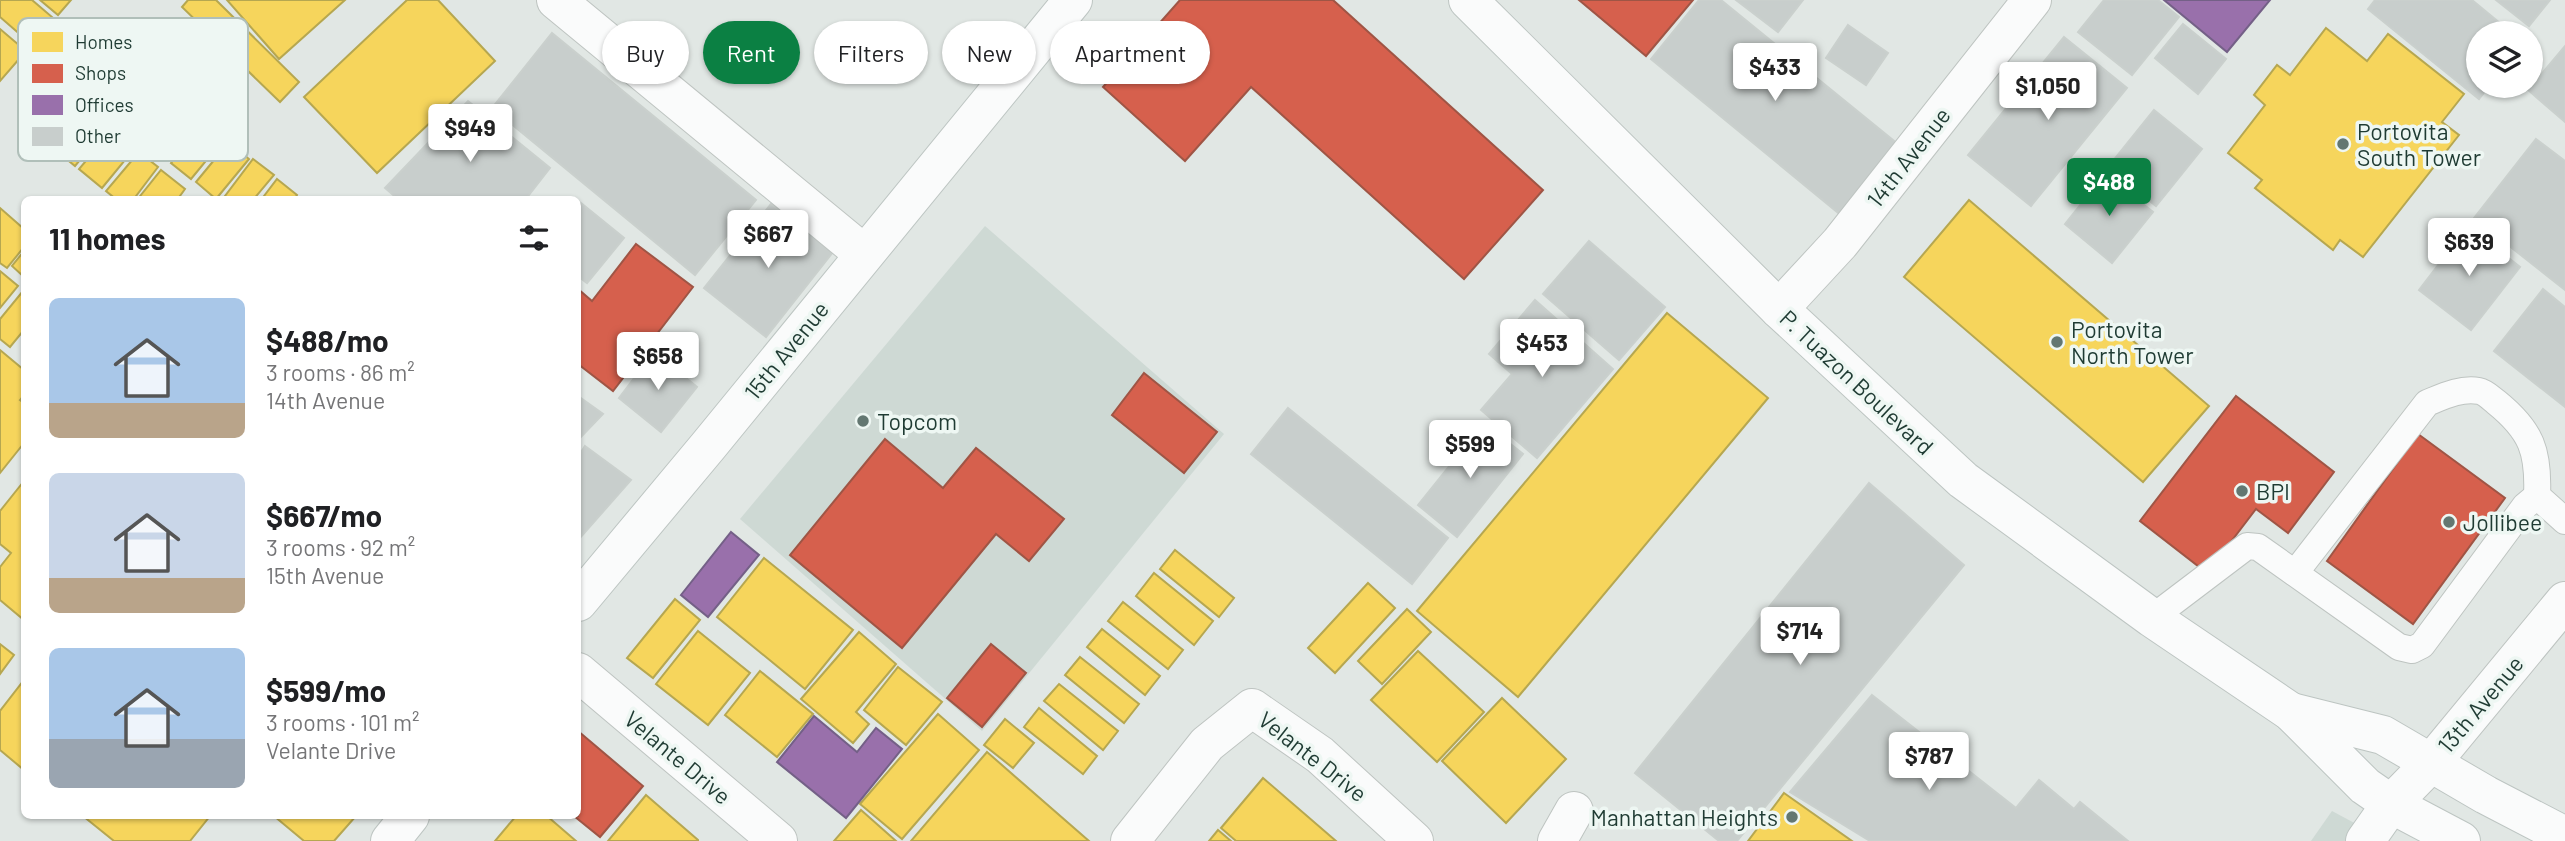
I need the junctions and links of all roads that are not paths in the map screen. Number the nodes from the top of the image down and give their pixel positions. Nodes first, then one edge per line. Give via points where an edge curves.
1 (556, 0) edge
2 (1073, 0) edge
3 (1468, 0) edge
4 (2032, 0) edge
5 (864, 254) junction
6 (1779, 309) junction
7 (2537, 496) junction
8 (2565, 521) edge
9 (2295, 573) junction
10 (581, 598) edge
11 (2565, 601) edge
12 (2152, 618) junction
13 (581, 675) edge
14 (2291, 712) junction
15 (2432, 762) junction
16 (2486, 795) junction
17 (2391, 804) junction
18 (408, 819) edge
19 (2565, 836) edge
20 (390, 841) edge
21 (778, 841) edge
22 (1130, 841) edge
23 (1415, 841) edge
24 (2365, 841) edge
25 (2459, 841) edge

1 - 5 main road
2 - 5 main road, 15th Avenue
3 - 6 main road, P. Tuazon Boulevard
4 - 6 main road, 14th Avenue via 1840,243
5 - 10 main road, 15th Avenue
6 - 12 main road, P. Tuazon Boulevard via 1963,480
7 - 8 lane
7 - 9 lane via 2422,645 2412,650 2399,647
7 - 9 lane via 2534,444 2510,413 2482,391 2456,391 2427,404
9 - 12 lane via 2258,547 2247,546
11 - 15 main road, 13th Avenue
12 - 14 main road, P. Tuazon Boulevard
13 - 21 main road, Velante Drive
14 - 15 main road, P. Tuazon Boulevard via 2383,735
14 - 17 main road, P. Tuazon Boulevard via 2365,786
15 - 16 main road, P. Tuazon Boulevard
15 - 17 main road, 13th Avenue
16 - 19 main road, P. Tuazon Boulevard
16 - 25 main road
17 - 24 main road, 13th Avenue
17 - 25 main road, P. Tuazon Boulevard
18 - 20 main road
22 - 23 main road, Velante Drive via 1207,744 1252,708 1320,755

